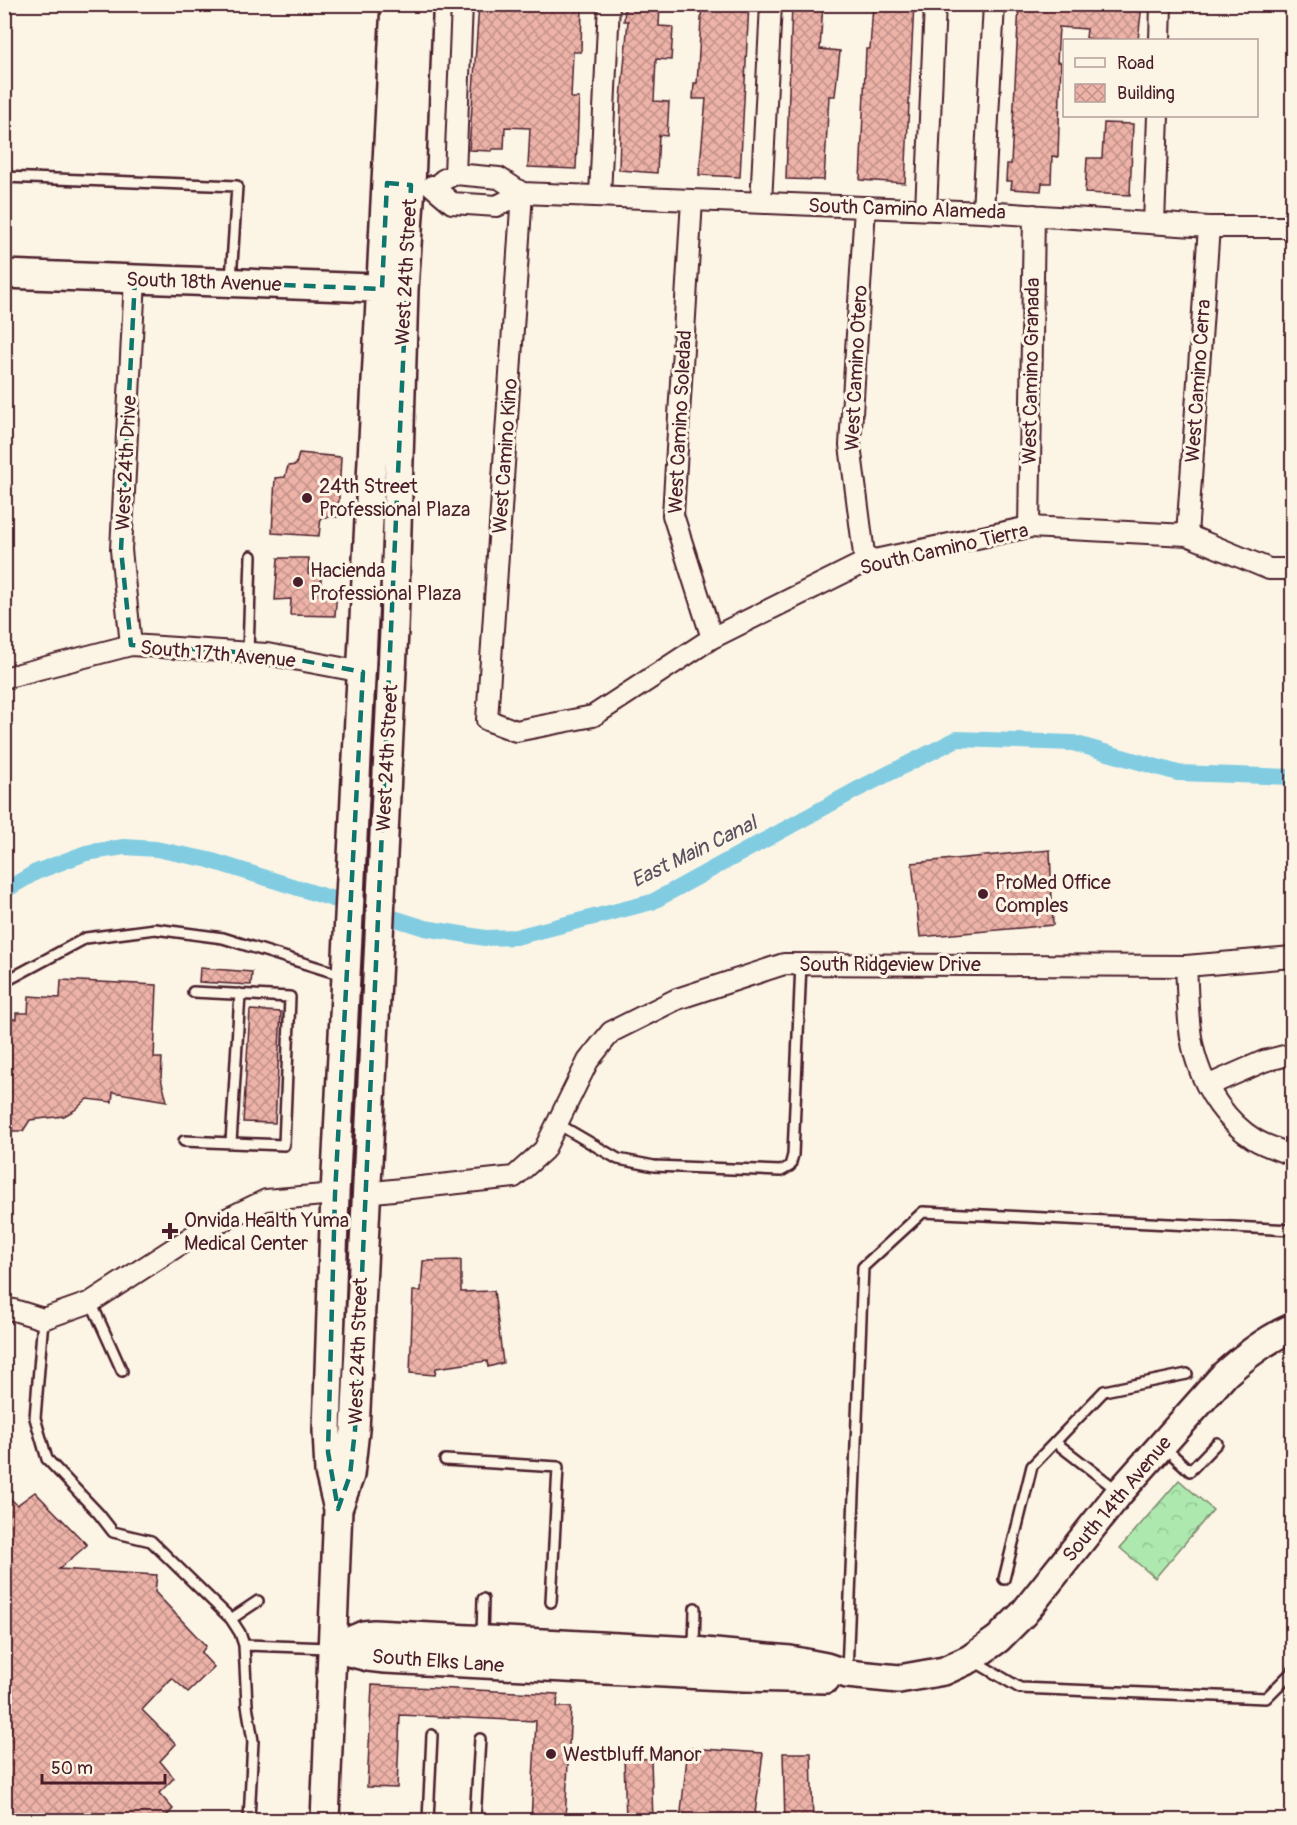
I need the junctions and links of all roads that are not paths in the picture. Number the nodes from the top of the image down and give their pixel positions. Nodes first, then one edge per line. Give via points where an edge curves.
1 (395, 4) edge
2 (418, 4) edge
3 (462, 4) edge
4 (609, 4) edge
5 (771, 4) edge
6 (935, 4) edge
7 (994, 4) edge
8 (1161, 4) edge
9 (1160, 39) edge
10 (1158, 117) edge
11 (455, 174) junction
12 (4, 177) edge
13 (410, 185) junction
14 (522, 193) junction
15 (600, 195) junction
16 (692, 200) junction
17 (761, 203) junction
18 (865, 208) junction
19 (926, 210) junction
20 (983, 212) junction
21 (1034, 215) junction
22 (1154, 223) junction
23 (1209, 227) junction
24 (1293, 227) edge
25 (4, 274) edge
26 (135, 279) junction
27 (231, 283) junction
28 (393, 289) junction
29 (1029, 527) junction
30 (1187, 535) junction
31 (251, 556) dead end
32 (866, 562) junction
33 (1293, 569) edge
34 (712, 638) junction
35 (131, 645) junction
36 (248, 653) junction
37 (363, 672) junction
38 (4, 678) edge
39 (487, 720) joint
40 (384, 798) junction
41 (1293, 957) edge
42 (801, 963) junction
43 (1186, 966) junction
44 (347, 977) junction
45 (4, 982) edge
46 (193, 992) dead end
47 (240, 994) junction
48 (1293, 1054) edge
49 (1208, 1086) junction
50 (558, 1124) junction
51 (184, 1141) dead end
52 (231, 1143) junction
53 (1293, 1155) edge
54 (365, 1193) junction
55 (335, 1194) junction
56 (1293, 1230) edge
57 (91, 1302) junction
58 (4, 1310) edge
59 (43, 1318) junction
60 (1293, 1328) edge
61 (122, 1371) dead end
62 (1187, 1374) dead end
63 (1055, 1442) junction
64 (1217, 1443) dead end
65 (1162, 1445) junction
66 (444, 1460) dead end
67 (1120, 1492) junction
68 (338, 1509) junction
69 (1004, 1579) dead end
70 (483, 1599) dead end
71 (258, 1601) dead end
72 (551, 1602) dead end
73 (695, 1608) dead end
74 (231, 1619) junction
75 (244, 1645) junction
76 (333, 1648) junction
77 (481, 1652) junction
78 (970, 1659) junction
79 (693, 1663) junction
80 (944, 1671) joint
81 (1293, 1672) edge
82 (847, 1674) junction
83 (432, 1735) dead end
84 (480, 1740) dead end
85 (249, 1821) edge
86 (325, 1821) edge
87 (428, 1821) edge
88 (475, 1821) edge

1 - 13 main road, West 24th Street
2 - 13 main road, West 24th Street
3 - 11 street
4 - 15 street
5 - 17 street
6 - 19 street
7 - 20 street
8 - 9 street
10 - 22 street
11 - 13 street
11 - 14 street, South Camino Alameda via 499,178
12 - 27 lane via 237,186
13 - 14 street, South Camino Alameda via 452,203 496,206
13 - 28 main road, West 24th Street
14 - 15 street, South Camino Alameda
14 - 39 street, West Camino Kino
15 - 16 street, South Camino Alameda
16 - 17 street, South Camino Alameda
16 - 34 street, West Camino Soledad via 673,516
17 - 18 street, South Camino Alameda
18 - 19 street, South Camino Alameda
18 - 32 street, West Camino Otero via 850,445
19 - 20 street, South Camino Alameda
20 - 21 street, South Camino Alameda
21 - 22 street, South Camino Alameda
21 - 29 street, West Camino Granada
22 - 23 street, South Camino Alameda
23 - 24 street, South Camino Alameda
23 - 30 street, West Camino Cerra
25 - 26 main road, South 18th Avenue
26 - 27 main road, South 18th Avenue
26 - 35 street, West 24th Drive via 121,550
27 - 28 main road, South 18th Avenue
28 - 37 main road, West 24th Street
28 - 40 main road, West 24th Street via 394,630
29 - 30 street, South Camino Tierra
29 - 32 street, South Camino Tierra
30 - 33 street, South Camino Tierra via 1269,569
31 - 36 lane
32 - 34 street, South Camino Tierra
34 - 39 street, South Camino Tierra via 593,716 516,731
35 - 36 street, South 17th Avenue
35 - 38 street, South 17th Avenue
36 - 37 street, South 17th Avenue
37 - 40 main road via 375,680 378,691 376,771
37 - 44 main road, West 24th Street
40 - 54 main road, West 24th Street
41 - 43 street, South Ridgeview Drive
42 - 43 street, South Ridgeview Drive
42 - 50 street, South Ridgeview Drive via 784,964 677,999 611,1032 588,1061
42 - 50 lane via 790,1166 781,1171 654,1166 618,1159
43 - 49 street via 1196,1062
44 - 45 lane via 223,939 154,929 86,938
44 - 55 main road, West 24th Street
46 - 47 lane
47 - 52 lane
47 - 52 lane via 290,997 284,1145
48 - 49 street via 1264,1061
49 - 53 street via 1226,1115 1254,1139
50 - 54 street, South Ridgeview Drive via 544,1150 514,1177
51 - 52 lane
54 - 55 main road
54 - 68 main road, West 24th Street via 355,1430 350,1475
55 - 57 street via 266,1200 199,1232
55 - 68 main road, West 24th Street via 327,1430 329,1472
56 - 82 lane via 923,1212 863,1267
57 - 59 street
57 - 61 lane
58 - 59 street
59 - 74 lane via 35,1419 47,1459 113,1532 151,1541
60 - 65 main road, South 14th Avenue via 1237,1363
62 - 63 lane via 1104,1391
63 - 67 lane
63 - 69 lane via 1032,1466
64 - 65 lane via 1190,1471
65 - 67 main road, South 14th Avenue
66 - 72 lane via 558,1467
67 - 78 main road, South 14th Avenue via 1023,1614
68 - 76 main road, West 24th Street
70 - 77 lane
71 - 74 lane
73 - 79 lane
74 - 75 lane
75 - 76 lane
75 - 85 lane via 253,1741
76 - 77 main road, South Elks Lane via 374,1634
76 - 86 main road, West 24th Street
77 - 79 main road, South Elks Lane
78 - 80 main road, South 14th Avenue
78 - 81 lane via 1020,1688 1254,1698 1266,1698
79 - 82 main road, South Elks Lane via 812,1680
80 - 82 main road, South Elks Lane via 898,1679
83 - 87 lane
84 - 88 lane

